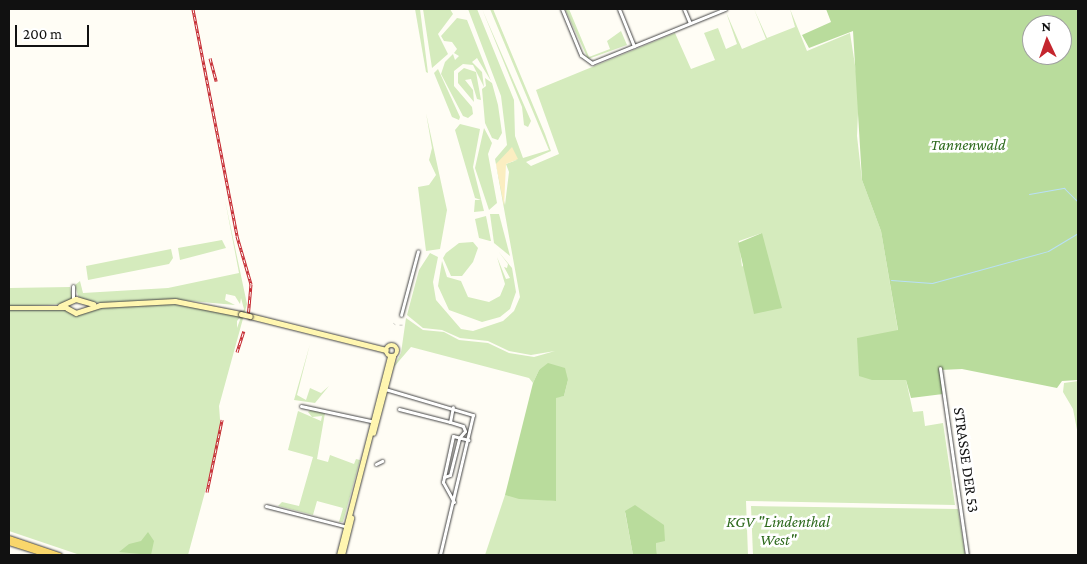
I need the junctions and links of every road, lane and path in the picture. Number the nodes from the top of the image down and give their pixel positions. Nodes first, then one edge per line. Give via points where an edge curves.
1 (562, 9) edge
2 (619, 9) edge
3 (684, 9) edge
4 (725, 9) edge
5 (690, 23) junction
6 (634, 46) junction
7 (418, 251) dead end
8 (72, 286) dead end
9 (72, 303) junction
10 (83, 305) junction
11 (9, 308) edge
12 (401, 315) dead end
13 (387, 349) junction
14 (392, 357) junction
15 (940, 368) dead end
16 (383, 389) junction
17 (301, 406) dead end
18 (453, 407) junction
19 (400, 409) dead end
20 (375, 422) junction
21 (450, 422) junction
22 (459, 438) junction
23 (469, 440) junction
24 (382, 461) dead end
25 (376, 464) dead end
26 (454, 502) junction
27 (266, 506) dead end
28 (348, 527) junction
29 (9, 540) edge
30 (49, 555) edge
31 (59, 555) edge
32 (340, 555) edge
33 (440, 555) edge
34 (968, 555) edge

1 - 6 street via 581,55 592,63
2 - 6 street
3 - 5 street
4 - 5 street
5 - 6 street
7 - 12 street
8 - 9 street
9 - 10 street
9 - 10 street via 76,313
9 - 11 street via 54,307
10 - 13 street, bridge via 191,302
13 - 14 street
13 - 14 street via 398,348
14 - 16 street
15 - 34 street, STRASSE DER 53
16 - 18 street
16 - 20 street
17 - 20 street
18 - 21 street
18 - 23 street via 473,415
19 - 21 street
20 - 28 street
21 - 22 street via 464,427
22 - 23 street
22 - 26 street via 454,436 443,484
23 - 26 street
24 - 25 street
26 - 33 street
27 - 28 street
28 - 32 street
29 - 30 main road
29 - 31 main road

